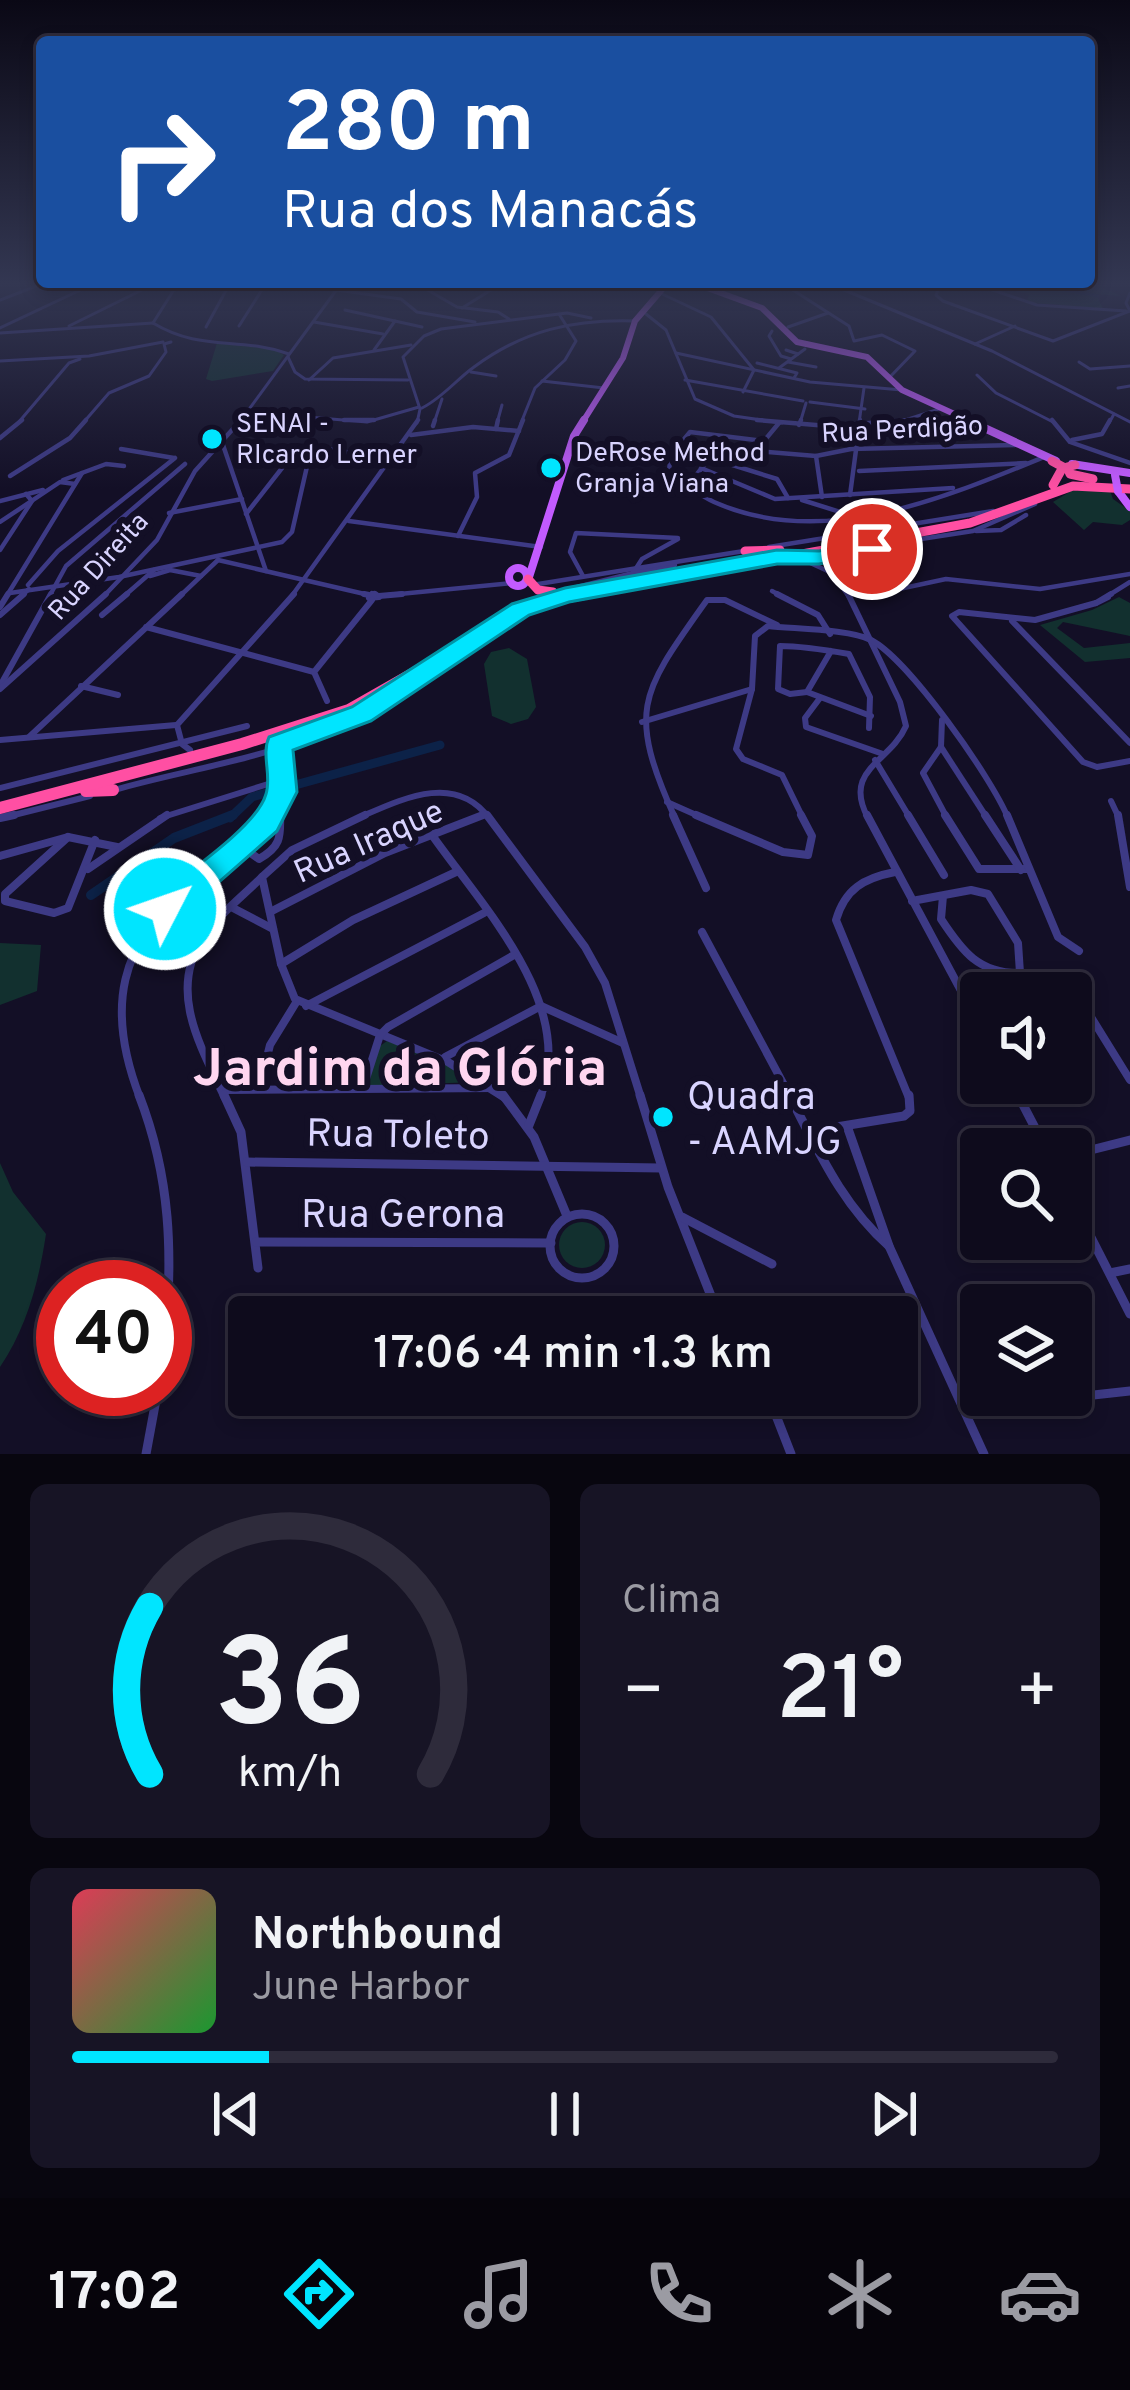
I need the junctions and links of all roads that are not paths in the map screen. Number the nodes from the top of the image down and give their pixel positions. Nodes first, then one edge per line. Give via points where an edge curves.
1 (107, 353) edge
2 (165, 353) edge
3 (282, 353) edge
4 (291, 353) edge
5 (359, 353) edge
6 (408, 353) edge
7 (497, 353) edge
8 (570, 353) edge
9 (625, 353) edge
10 (676, 353) joint
11 (741, 353) edge
12 (779, 353) edge
13 (795, 353) edge
14 (849, 353) edge
15 (912, 353) edge
16 (993, 353) edge
17 (798, 354) joint
18 (289, 356) junction
19 (1117, 357) dead end
20 (1098, 358) dead end
21 (69, 360) junction
22 (789, 360) junction
23 (1, 362) edge
24 (1078, 362) dead end
25 (757, 363) dead end
26 (1130, 366) edge
27 (816, 367) dead end
28 (1110, 367) junction
29 (779, 368) junction
30 (754, 370) junction
31 (471, 371) junction
32 (977, 375) dead end
33 (496, 376) dead end
34 (889, 377) junction
35 (794, 379) junction
36 (309, 380) junction
37 (408, 380) junction
38 (685, 380) junction
39 (541, 381) junction
40 (1130, 386) edge
41 (604, 388) junction
42 (865, 388) junction
43 (1118, 388) dead end
44 (902, 390) junction
45 (742, 392) junction
46 (442, 399) junction
47 (806, 402) junction
48 (502, 405) dead end
49 (420, 408) junction
50 (865, 409) junction
51 (938, 409) junction
52 (248, 412) junction
53 (1114, 414) junction
54 (1130, 422) edge
55 (779, 423) junction
56 (417, 425) junction
57 (799, 425) junction
58 (861, 425) junction
59 (435, 429) junction
60 (496, 429) junction
61 (519, 430) junction
62 (411, 435) junction
63 (729, 437) junction
64 (0, 438) edge
65 (1068, 441) junction
66 (223, 445) junction
67 (1016, 445) junction
68 (719, 448) junction
69 (858, 448) junction
70 (121, 449) dead end
71 (311, 449) junction
72 (264, 452) dead end
73 (293, 454) junction
74 (817, 456) junction
75 (175, 458) junction
76 (710, 458) junction
77 (393, 460) junction
78 (1058, 461) junction
79 (1030, 463) junction
80 (185, 464) junction
81 (200, 464) junction
82 (124, 466) dead end
83 (701, 469) junction
84 (859, 471) dead end
85 (82, 473) junction
86 (10, 476) dead end
87 (1119, 477) edge
88 (60, 482) junction
89 (75, 484) junction
90 (136, 485) junction
91 (1053, 485) junction
92 (52, 487) junction
93 (963, 488) junction
94 (156, 489) junction
95 (698, 491) junction
96 (26, 494) junction
97 (850, 495) junction
98 (822, 497) junction
99 (242, 499) junction
100 (789, 499) junction
101 (799, 499) junction
102 (1042, 499) junction
103 (0, 501) edge
104 (32, 502) junction
105 (1130, 504) edge
106 (997, 511) junction
107 (168, 513) junction
108 (246, 514) junction
109 (1026, 515) dead end
110 (9, 516) junction
111 (22, 516) junction
112 (907, 517) junction
113 (861, 518) junction
114 (349, 521) junction
115 (0, 522) edge
116 (989, 523) junction
117 (89, 525) junction
118 (109, 530) junction
119 (1001, 530) junction
120 (973, 532) junction
121 (458, 536) junction
122 (541, 547) junction
123 (258, 548) junction
124 (0, 550) edge
125 (747, 551) junction
126 (846, 554) junction
127 (787, 555) junction
128 (218, 559) junction
129 (846, 563) junction
130 (154, 570) junction
131 (635, 570) junction
132 (266, 571) junction
133 (832, 574) junction
134 (201, 576) junction
135 (119, 577) junction
136 (146, 577) junction
137 (1130, 578) edge
138 (521, 579) junction
139 (854, 579) junction
140 (307, 580) junction
141 (579, 585) junction
142 (29, 586) junction
143 (56, 586) junction
144 (13, 589) junction
145 (846, 590) junction
146 (772, 591) dead end
147 (553, 592) junction
148 (373, 597) junction
149 (520, 602) junction
150 (0, 611) edge
151 (102, 615) dead end
152 (1009, 618) junction
153 (146, 626) junction
154 (780, 627) junction
155 (484, 632) junction
156 (830, 634) junction
157 (870, 640) junction
158 (832, 651) junction
159 (241, 652) junction
160 (314, 672) junction
161 (81, 686) junction
162 (398, 686) junction
163 (0, 688) edge
164 (752, 688) junction
165 (803, 694) junction
166 (118, 695) dead end
167 (820, 698) junction
168 (327, 700) dead end
169 (812, 706) junction
170 (873, 716) junction
171 (942, 717) junction
172 (642, 722) junction
173 (177, 725) junction
174 (247, 726) dead end
175 (869, 728) dead end
176 (29, 737) junction
177 (1128, 737) edge
178 (0, 740) edge
179 (279, 745) junction
180 (186, 747) junction
181 (940, 747) junction
182 (884, 755) junction
183 (875, 760) junction
184 (1130, 761) edge
185 (282, 787) junction
186 (0, 788) edge
187 (113, 790) junction
188 (60, 791) junction
189 (1111, 801) dead end
190 (667, 802) junction
191 (0, 804) edge
192 (487, 814) junction
193 (0, 818) edge
194 (266, 823) junction
195 (283, 826) junction
196 (432, 836) junction
197 (68, 837) junction
198 (94, 840) junction
199 (117, 847) junction
200 (242, 847) junction
201 (0, 856) edge
202 (267, 864) junction
203 (1025, 870) junction
204 (86, 871) junction
205 (456, 872) junction
206 (895, 872) junction
207 (944, 875) dead end
208 (1130, 886) edge
209 (706, 888) dead end
210 (943, 896) junction
211 (911, 901) junction
212 (233, 908) junction
213 (270, 912) junction
214 (484, 913) junction
215 (274, 929) junction
216 (702, 932) dead end
217 (1079, 951) dead end
218 (514, 955) junction
219 (281, 964) junction
220 (960, 990) edge
221 (302, 1004) junction
222 (541, 1006) junction
223 (1092, 1019) edge
224 (380, 1035) junction
225 (624, 1043) junction
226 (445, 1058) junction
227 (1130, 1080) edge
228 (363, 1088) junction
229 (498, 1088) junction
230 (260, 1089) junction
231 (224, 1090) junction
232 (529, 1126) junction
233 (847, 1126) junction
234 (812, 1132) junction
235 (1130, 1140) edge
236 (1092, 1150) edge
237 (247, 1162) junction
238 (549, 1165) junction
239 (661, 1168) junction
240 (567, 1216) junction
241 (682, 1217) junction
242 (1092, 1241) edge
243 (256, 1243) junction
244 (551, 1243) junction
245 (889, 1246) junction
246 (170, 1260) edge
247 (772, 1264) dead end
248 (258, 1268) dead end
249 (1130, 1269) edge
250 (1108, 1273) junction
251 (711, 1296) edge
252 (1126, 1296) edge
253 (1130, 1314) edge
254 (1130, 1391) edge
255 (1092, 1395) edge
256 (153, 1416) edge
257 (776, 1416) edge
258 (146, 1454) edge
259 (791, 1454) edge
260 (984, 1454) edge

1 - 21 street
2 - 86 street via 149,376 109,393 70,438
3 - 18 street
4 - 18 street, Rua Direita
5 - 36 street via 332,358
6 - 37 street
7 - 31 street
8 - 39 street
9 - 41 main road
10 - 30 street
10 - 38 street
11 - 30 street
12 - 22 street
13 - 17 street
14 - 34 main road
15 - 34 street
16 - 53 street
17 - 22 street
18 - 36 street
18 - 52 street, Rua Direita
19 - 26 street
20 - 28 street
21 - 23 street
21 - 64 street
22 - 27 street
22 - 29 street
24 - 28 street
25 - 29 street
26 - 28 street
29 - 35 street via 797,373
30 - 35 street
30 - 45 street
31 - 33 street
31 - 46 street
32 - 65 street via 1052,420
34 - 44 main road
35 - 42 street
36 - 37 street
37 - 49 street
38 - 45 street
38 - 55 street via 707,406
39 - 41 street
39 - 61 street
40 - 43 street
41 - 122 main road via 571,444
42 - 44 street
42 - 50 street
44 - 51 main road
45 - 47 street
46 - 49 street
46 - 59 street
47 - 50 street
47 - 57 street
48 - 60 street
49 - 52 street via 367,422
49 - 56 street
50 - 58 street
51 - 58 street via 906,422
51 - 67 main road
52 - 66 street, Rua Direita
53 - 54 street
53 - 65 street via 1102,434
55 - 57 street
55 - 63 street via 766,440
56 - 59 street
56 - 62 street
57 - 58 street
58 - 69 street
59 - 60 street
59 - 62 street
60 - 61 street
61 - 121 street via 507,457 476,472 476,501
62 - 77 street
63 - 68 street
63 - 95 street via 690,432 670,455 670,472
65 - 87 street
66 - 81 street, Rua Direita
66 - 99 street
67 - 69 street, Rua Perdigão
67 - 78 main road
68 - 74 street, Rua Perdigão
68 - 76 street
69 - 74 street, Rua Perdigão
69 - 97 street
70 - 75 street
71 - 73 street
71 - 77 street
71 - 123 street via 292,532
72 - 73 street
73 - 108 street
74 - 98 street
75 - 80 street
75 - 90 street
76 - 83 street
76 - 100 street via 779,477
77 - 114 street
78 - 79 street
78 - 87 main road
78 - 87 highway via 1070,474
78 - 91 highway via 1063,474
79 - 84 street
79 - 93 street
80 - 81 street
80 - 94 street
81 - 107 street, Rua Direita
82 - 85 street
83 - 95 street
83 - 100 street
85 - 88 street
85 - 89 street
87 - 91 highway
87 - 102 highway
87 - 105 main road
88 - 89 street
88 - 92 street
89 - 144 street
90 - 94 street
90 - 117 street
91 - 106 highway
92 - 96 street
92 - 104 street
93 - 97 street
93 - 112 street
94 - 118 street
95 - 113 street via 746,519
96 - 103 street
96 - 104 street
97 - 98 street
98 - 101 street
99 - 107 street
99 - 108 street
100 - 101 street
101 - 113 street
102 - 116 street
102 - 127 highway via 970,523
104 - 110 street
104 - 111 street
106 - 112 street
106 - 127 highway
107 - 135 street, Rua Direita via 166,527
108 - 123 street
109 - 119 street
110 - 111 street
110 - 115 street
111 - 124 street
112 - 113 street
112 - 125 street
114 - 121 street
114 - 140 street
116 - 119 street
116 - 120 street
117 - 118 street
117 - 142 street
118 - 143 street via 66,566
119 - 120 street
120 - 126 street
121 - 122 street
122 - 138 main road
123 - 128 street
123 - 132 street
125 - 127 highway
125 - 131 street
126 - 127 street
126 - 129 street
127 - 133 street
127 - 141 highway
128 - 130 street
128 - 132 street
128 - 134 street
129 - 133 street via 833,565
129 - 139 street via 858,569
130 - 135 street
130 - 136 street
131 - 141 street
131 - 141 street
131 - 141 street via 678,538 576,533 570,552
132 - 140 street
133 - 139 street
133 - 145 street
134 - 136 street via 170,570
134 - 153 street
135 - 143 street
135 - 163 street, Rua Direita via 47,653
136 - 151 street
137 - 139 street via 1040,589 946,579 892,589
137 - 152 street via 1096,603 1041,620
138 - 141 street
138 - 147 highway
138 - 148 street
138 - 149 highway via 527,591
139 - 145 street
140 - 148 street
140 - 159 street
141 - 147 highway
141 - 155 highway
141 - 155 highway
142 - 143 street
142 - 144 street
142 - 150 street
143 - 163 street
144 - 150 street
145 - 157 street
146 - 156 street via 818,614
147 - 149 highway
148 - 160 street
149 - 180 highway via 343,705
152 - 177 street
152 - 184 street via 953,619 1083,762
153 - 159 street
153 - 161 street
154 - 156 street
154 - 164 street via 754,636
154 - 172 street via 725,600 706,600 654,675
155 - 162 highway
156 - 157 street
157 - 171 street
157 - 182 street via 906,726
158 - 165 street
158 - 165 street via 781,646 778,688
158 - 170 street via 854,658
159 - 160 street
159 - 173 street
160 - 168 street
161 - 166 street
161 - 176 street
162 - 179 street via 362,714
162 - 188 highway via 308,724
164 - 172 street
164 - 190 street via 736,749 782,775 812,850 803,857 783,852
165 - 167 street
165 - 169 street
167 - 169 street
167 - 170 street
169 - 182 street via 806,727
170 - 175 street
171 - 181 street
171 - 203 street via 993,782
172 - 190 street
173 - 176 street
173 - 180 street
174 - 180 street
176 - 178 street
179 - 185 street
179 - 187 street
180 - 186 street
180 - 191 highway
181 - 203 street
181 - 203 street via 922,779 976,867
182 - 183 street
183 - 206 street via 861,779 860,802
183 - 207 street
185 - 194 street
185 - 195 street
185 - 199 street via 167,814
187 - 188 highway
187 - 193 street
188 - 191 highway
189 - 208 street via 1125,825
190 - 209 street
192 - 196 street, Rua Iraque
192 - 202 street via 463,792 437,791
192 - 225 street via 585,946
194 - 195 street
194 - 200 street
195 - 202 street
196 - 205 street
196 - 213 street, Rua Iraque
197 - 198 street
197 - 201 street
197 - 204 street via 5,901 62,912
198 - 199 street
198 - 204 street
199 - 204 street
200 - 202 street
200 - 246 street via 144,934 118,1023 166,1181
202 - 212 street
202 - 213 street
203 - 217 street via 1058,937
205 - 214 street
205 - 219 street
206 - 211 street
206 - 233 street via 856,884 836,920 912,1103 904,1116
210 - 210 street via 941,919 976,964 990,974 1020,974 1020,948 988,894
210 - 211 street
211 - 220 street
212 - 215 street
212 - 231 street via 201,940 186,992 192,1028
213 - 215 street
214 - 218 street
214 - 221 street
215 - 219 street
216 - 234 street
218 - 222 street
218 - 224 street
219 - 221 street
221 - 224 street
221 - 230 street via 270,1045
222 - 225 street
222 - 226 street
222 - 232 street via 549,1076
223 - 227 street
224 - 226 street
224 - 228 street
225 - 239 street
226 - 229 street
228 - 229 street
228 - 230 street
229 - 232 street
230 - 231 street
231 - 237 street
232 - 238 street
233 - 234 street
233 - 245 street
234 - 245 street via 850,1208
235 - 236 street
237 - 238 street, Rua Toleto
237 - 243 street
238 - 239 street, Rua Toleto
238 - 240 street
239 - 241 street
240 - 244 street
240 - 244 street via 586,1212 604,1222 613,1242 608,1264 593,1279 572,1279 556,1264
241 - 247 street
241 - 251 street
242 - 250 street
243 - 244 street, Rua Gerona
243 - 248 street
245 - 260 street
249 - 250 street
250 - 252 street
252 - 253 street
254 - 255 street
256 - 258 street
257 - 259 street

